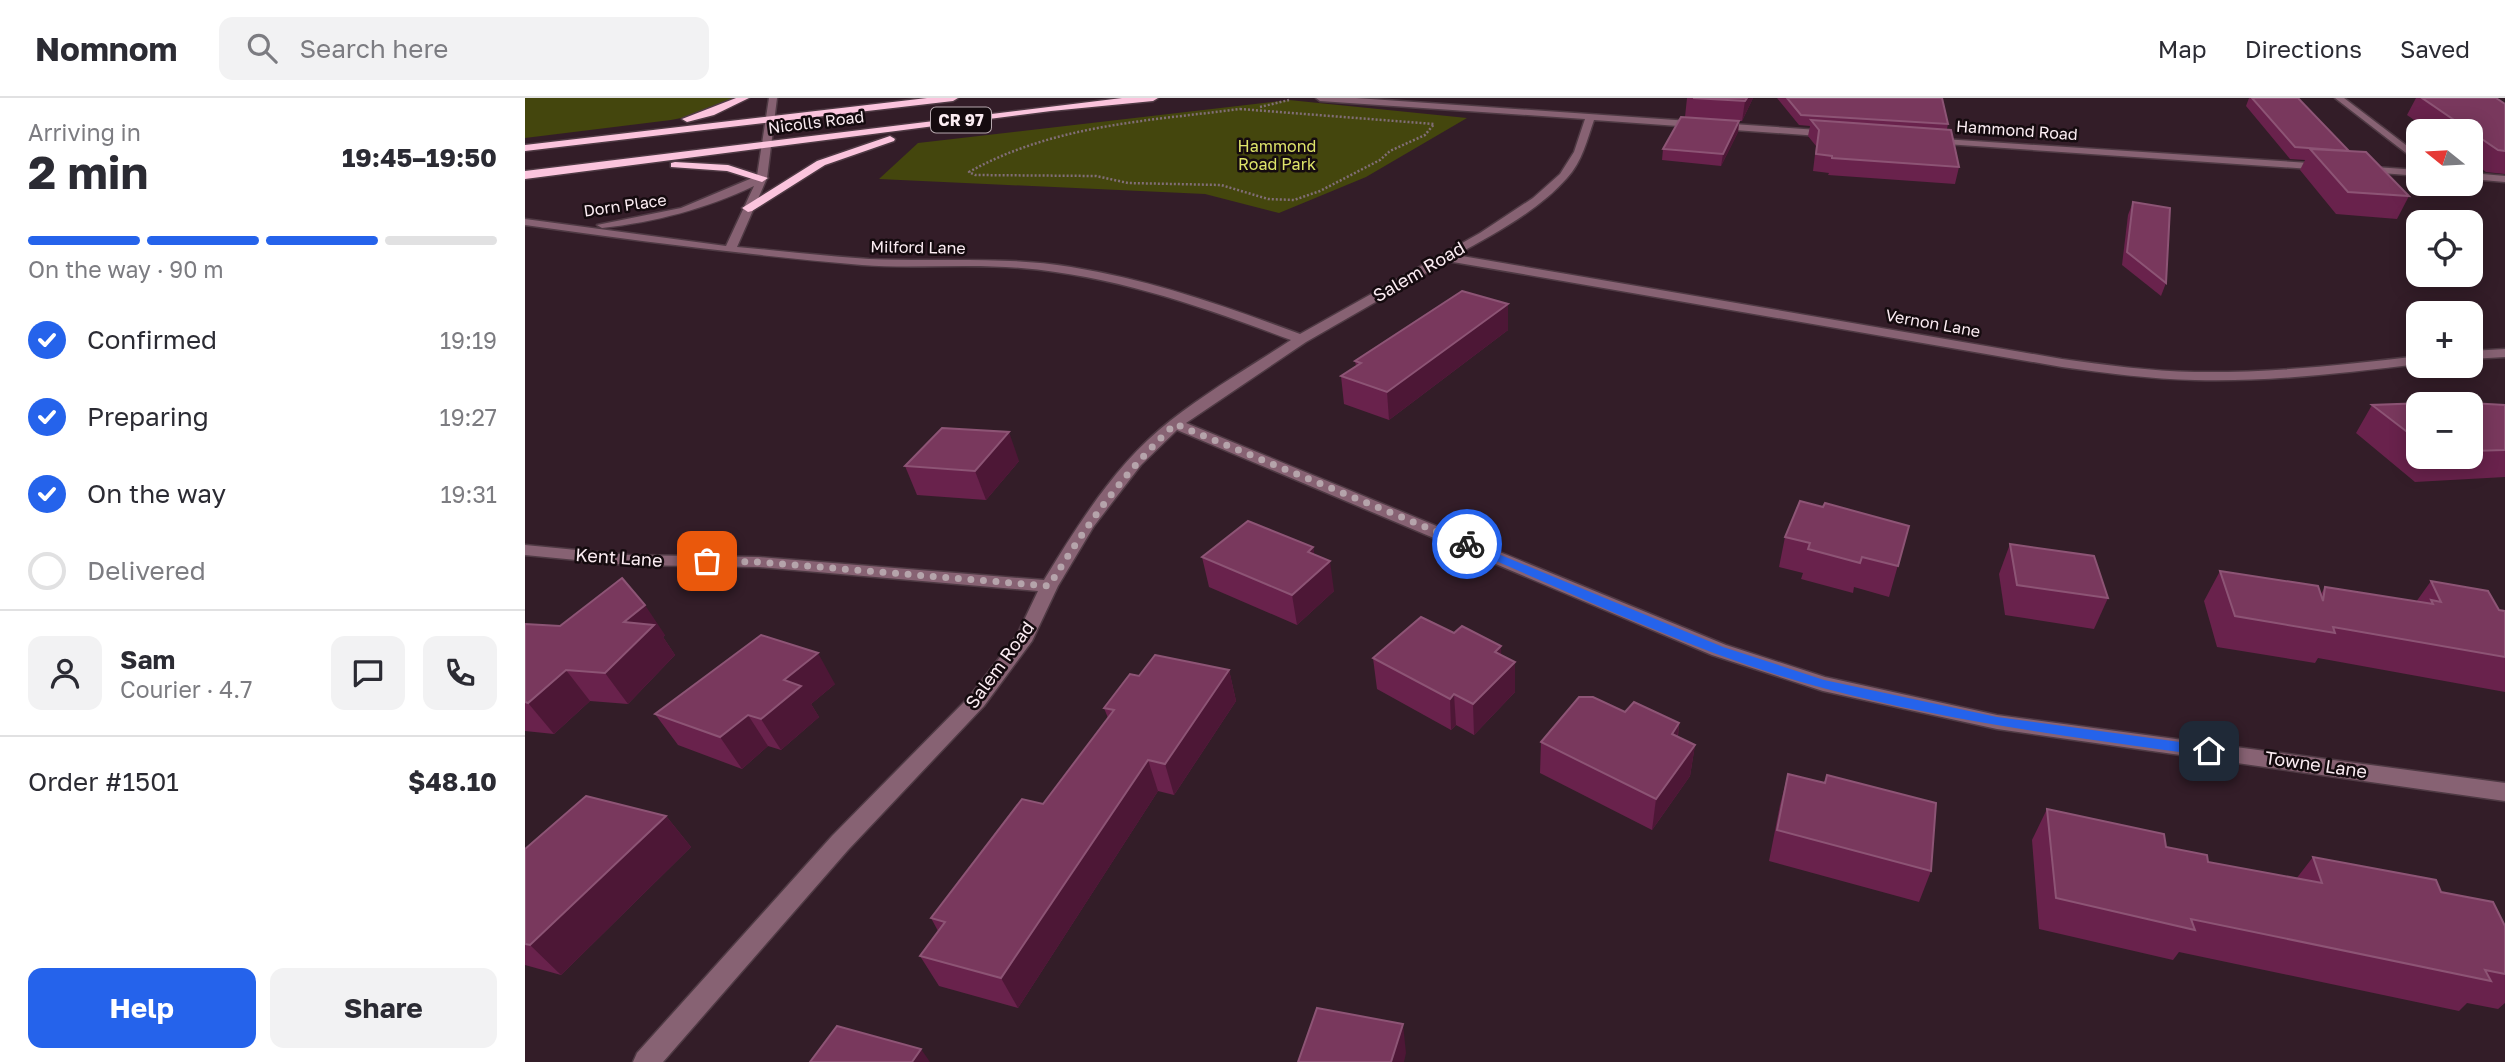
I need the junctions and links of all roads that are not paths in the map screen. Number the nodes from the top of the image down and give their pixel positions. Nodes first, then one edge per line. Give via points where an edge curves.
1 (744, 98) edge
2 (773, 98) edge
3 (854, 98) edge
4 (888, 98) edge
5 (953, 98) edge
6 (1153, 98) edge
7 (1320, 98) edge
8 (2339, 98) edge
9 (1051, 108) junction
10 (1590, 117) junction
11 (769, 120) junction
12 (1839, 134) edge
13 (1921, 140) edge
14 (768, 143) junction
15 (525, 147) edge
16 (2406, 150) edge
17 (2336, 167) edge
18 (572, 168) junction
19 (2350, 168) edge
20 (2406, 172) edge
21 (525, 174) edge
22 (2483, 177) edge
23 (762, 178) junction
24 (2505, 179) edge
25 (748, 208) junction
26 (525, 222) edge
27 (569, 228) junction
28 (730, 250) junction
29 (1445, 257) junction
30 (1301, 339) junction
31 (2505, 353) edge
32 (2483, 354) edge
33 (2406, 362) edge
34 (1175, 424) junction
35 (525, 550) edge
36 (1049, 586) junction
37 (2505, 792) edge
38 (646, 1062) edge

1 - 15 highway via 710,113 660,125
2 - 11 street
3 - 4 highway
5 - 11 highway, Nicolls Road / CR 97
6 - 9 highway, Nicolls Road / CR 97
7 - 10 street
8 - 16 street
9 - 14 highway, Nicolls Road / CR 97
9 - 25 highway via 853,150 804,172
10 - 12 street
10 - 29 street, Salem Road via 1579,152 1564,176 1537,200
11 - 14 street
11 - 15 highway, Nicolls Road / CR 97
13 - 17 street, Hammond Road
14 - 18 highway, Nicolls Road / CR 97
14 - 23 street
18 - 21 highway, Nicolls Road / CR 97
18 - 23 highway via 703,166
19 - 20 street
22 - 24 street
23 - 25 street
23 - 27 street, Dorn Place via 687,211
25 - 28 street
26 - 27 street, Milford Lane
27 - 28 street, Milford Lane
28 - 30 street, Milford Lane via 869,262 1019,264 1069,270 1196,300
29 - 30 street, Salem Road
29 - 33 street, Vernon Lane via 2062,363 2162,375 2255,376
30 - 34 street, Salem Road
31 - 32 street
34 - 36 street, Salem Road via 1136,462 1087,524
34 - 37 street, Towne Lane via 1719,650 1823,684 1997,722
35 - 36 street, Kent Lane via 628,560 759,562
36 - 38 street, Salem Road via 1025,637 977,701 840,843

